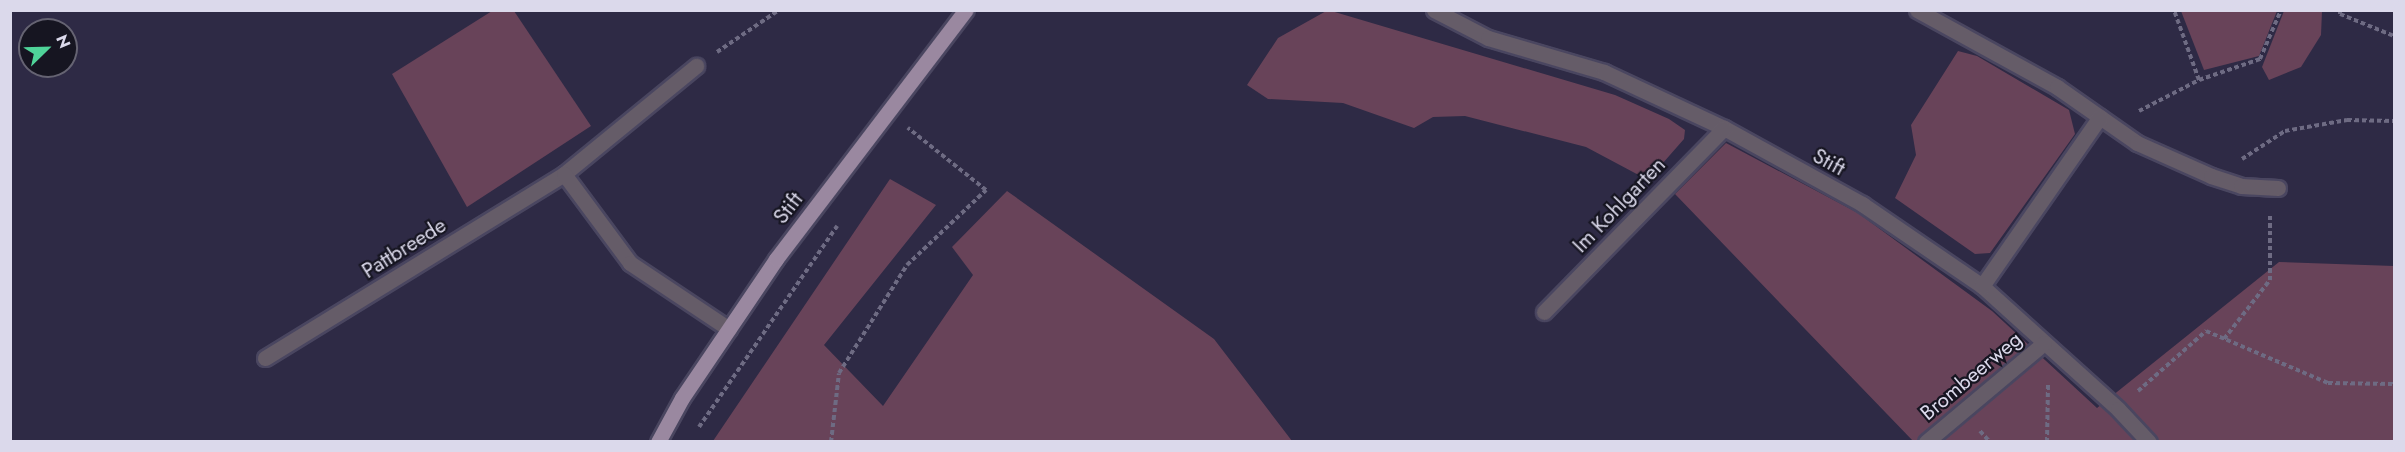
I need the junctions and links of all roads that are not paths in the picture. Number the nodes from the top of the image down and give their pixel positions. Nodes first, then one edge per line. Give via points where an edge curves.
1 (966, 10) edge
2 (1434, 10) edge
3 (1917, 10) edge
4 (696, 66) road end
5 (2100, 117) junction
6 (1724, 128) junction
7 (564, 174) junction
8 (2274, 188) road end
9 (1983, 286) junction
10 (1544, 312) dead end
11 (729, 329) junction
12 (2044, 343) junction
13 (265, 358) dead end
14 (658, 441) edge
15 (1926, 441) edge
16 (2149, 441) edge

1 - 11 main road, Stift via 776,259
2 - 6 street, Stift via 1488,38 1604,72
3 - 5 street via 2057,87
4 - 7 street, Pattbreede
5 - 8 street via 2137,144 2223,180
5 - 9 street
6 - 9 street, Stift via 1862,204
6 - 10 street, Im Kohlgarten
7 - 11 street via 630,263
7 - 13 street, Pattbreede
9 - 12 street, Stift
11 - 14 main road, Stift
12 - 15 street, Brombeerweg
12 - 16 street, Stift

